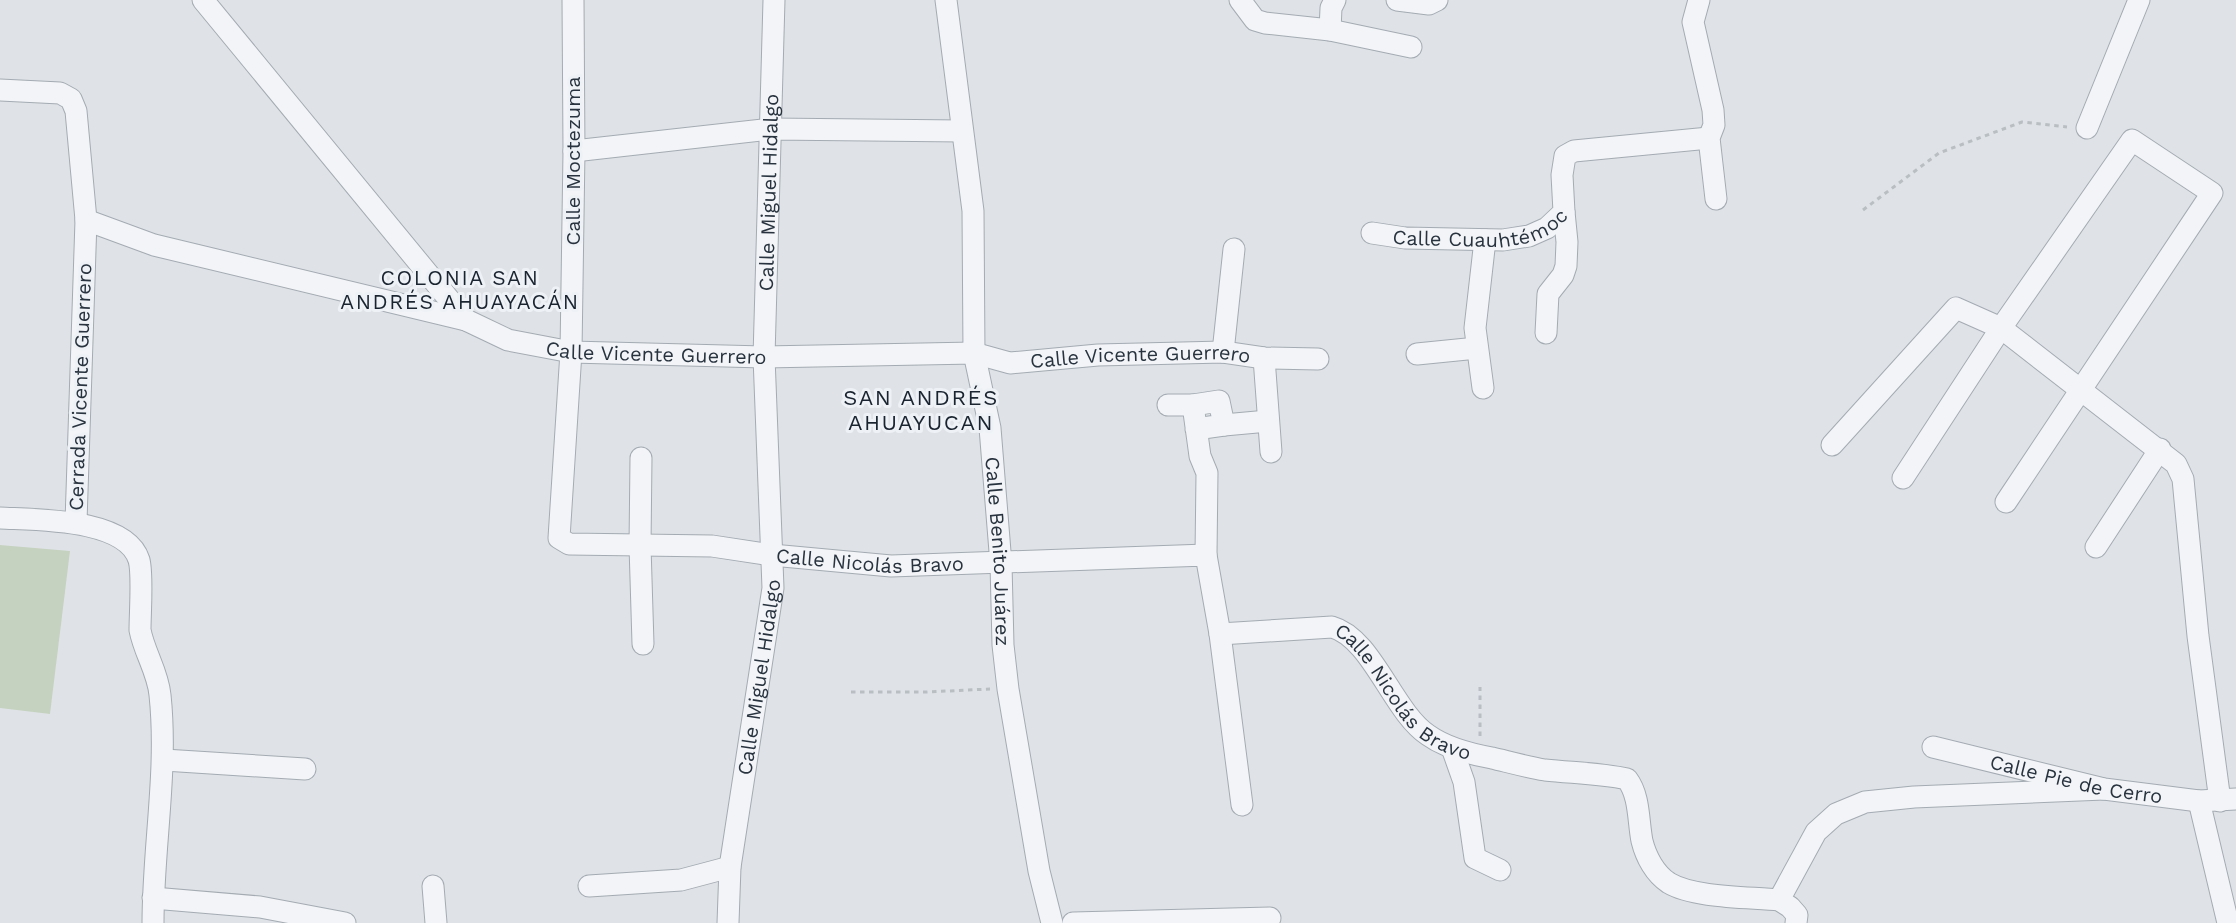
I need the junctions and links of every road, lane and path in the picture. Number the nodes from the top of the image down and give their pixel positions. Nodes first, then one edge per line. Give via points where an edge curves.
1 (204, 0) edge
2 (573, 0) edge
3 (774, 0) edge
4 (946, 0) edge
5 (1240, 0) edge
6 (1335, 0) edge
7 (1397, 0) edge
8 (1437, 0) edge
9 (1699, 0) edge
10 (2139, 0) edge
11 (1330, 30) junction
12 (1411, 47) dead end
13 (0, 90) edge
14 (2087, 128) joint
15 (771, 129) junction
16 (962, 131) junction
17 (1709, 138) junction
18 (574, 151) junction
19 (1716, 199) dead end
20 (1863, 210) dead end
21 (1564, 212) junction
22 (86, 220) junction
23 (1372, 233) dead end
24 (1485, 240) junction
25 (1234, 249) dead end
26 (466, 320) junction
27 (2001, 328) junction
28 (1546, 333) dead end
29 (1477, 348) junction
30 (571, 352) junction
31 (1223, 352) junction
32 (974, 353) junction
33 (1417, 354) dead end
34 (764, 357) junction
35 (1264, 358) junction
36 (1318, 359) dead end
37 (1483, 388) dead end
38 (2081, 389) junction
39 (1168, 405) dead end
40 (1193, 405) junction
41 (1268, 421) junction
42 (1224, 425) junction
43 (1196, 429) junction
44 (1832, 445) dead end
45 (2160, 449) junction
46 (1271, 452) dead end
47 (641, 458) dead end
48 (1903, 478) dead end
49 (2006, 502) dead end
50 (0, 518) edge
51 (76, 522) junction
52 (559, 538) joint
53 (640, 546) junction
54 (2096, 548) dead end
55 (772, 555) junction
56 (1206, 555) junction
57 (1001, 564) junction
58 (1220, 634) junction
59 (643, 644) dead end
60 (1480, 687) dead end
61 (1008, 689) junction
62 (851, 692) dead end
63 (1933, 747) dead end
64 (1452, 748) junction
65 (1480, 756) junction
66 (164, 760) junction
67 (305, 769) dead end
68 (2104, 789) junction
69 (2218, 800) edge
70 (1242, 805) dead end
71 (730, 867) junction
72 (1500, 870) dead end
73 (434, 886) dead end
74 (588, 886) dead end
75 (153, 898) junction
76 (1779, 900) junction
77 (1269, 918) dead end
78 (153, 923) edge
79 (345, 923) edge
80 (436, 923) edge
81 (728, 923) edge
82 (1052, 923) edge
83 (1073, 923) edge
84 (1796, 923) edge
85 (2228, 923) edge

1 - 26 street, Calle Vicente Guerrero
2 - 18 street, Calle Moctezuma
3 - 15 street, Calle Miguel Hidalgo
4 - 16 street, Calle Benito Juárez
5 - 11 street via 1255,20
6 - 11 street
7 - 8 street via 1429,4
9 - 17 street via 1693,22 1713,110 1714,125
10 - 14 street
11 - 12 street
13 - 22 street, Cerrada Vicente Guerrero via 60,93 71,99 76,111
14 - 20 path via 2022,122 1939,153
15 - 16 street
15 - 18 street
15 - 34 street, Calle Miguel Hidalgo
16 - 32 street, Calle Benito Juárez via 973,211
17 - 19 street
17 - 21 street, Calle Cuauhtémoc via 1574,151 1565,156
18 - 30 street, Calle Moctezuma
21 - 24 street, Calle Cuauhtémoc via 1547,228 1529,236
21 - 28 street via 1566,266 1548,294
22 - 26 street via 154,245
22 - 51 street, Cerrada Vicente Guerrero
23 - 24 street, Calle Cuauhtémoc
24 - 29 street
25 - 31 street
26 - 30 street, Calle Vicente Guerrero via 508,340
27 - 38 street
27 - 38 street via 2132,140 2212,193
27 - 44 street via 1956,308
27 - 48 street
29 - 33 street
29 - 37 street
30 - 34 street, Calle Vicente Guerrero
30 - 52 street, Calle Moctezuma
31 - 32 street, Calle Vicente Guerrero via 1098,355 1010,363
31 - 35 street, Calle Vicente Guerrero
32 - 34 street, Calle Vicente Guerrero
32 - 57 street, Calle Benito Juárez via 990,428
34 - 55 street, Calle Miguel Hidalgo
35 - 36 street, Calle Vicente Guerrero
35 - 41 street
38 - 45 street
38 - 49 street
39 - 40 street
40 - 42 street via 1219,401
40 - 43 street
41 - 42 street
41 - 46 street
42 - 43 street
43 - 56 street via 1207,473
45 - 54 street
45 - 69 street via 2176,464 2183,479
47 - 53 street
50 - 51 street
51 - 66 street, Cerrada Vicente Guerrero via 124,540 139,562 140,630 160,693
52 - 53 street, Calle Nicolás Bravo via 569,544
53 - 55 street, Calle Nicolás Bravo via 712,546
53 - 59 street
55 - 57 street, Calle Nicolás Bravo via 891,566
55 - 71 street, Calle Miguel Hidalgo via 771,610
56 - 57 street, Calle Nicolás Bravo
56 - 58 street
57 - 61 street, Calle Benito Juárez
58 - 64 street, Calle Nicolás Bravo via 1332,627 1344,631 1426,734
58 - 70 street
60 - 65 path
61 - 62 path
61 - 82 street, Calle Benito Juárez via 1039,871
63 - 68 street, Calle Pie de Cerro
64 - 65 street, Calle Nicolás Bravo
64 - 72 street via 1464,782 1475,858
65 - 76 street, Calle Nicolás Bravo via 1544,770 1627,779 1633,787 1643,843 1653,867 1669,883 1691,892
66 - 67 street
66 - 75 street, Cerrada Vicente Guerrero
68 - 69 street, Calle Pie de Cerro
68 - 76 street via 1865,802 1836,814 1816,832
69 - 85 street
71 - 74 street via 681,880
71 - 81 street, Calle Miguel Hidalgo
73 - 80 street
75 - 78 street, Cerrada Vicente Guerrero
75 - 79 street via 260,907
76 - 84 street via 1797,915
77 - 83 street

